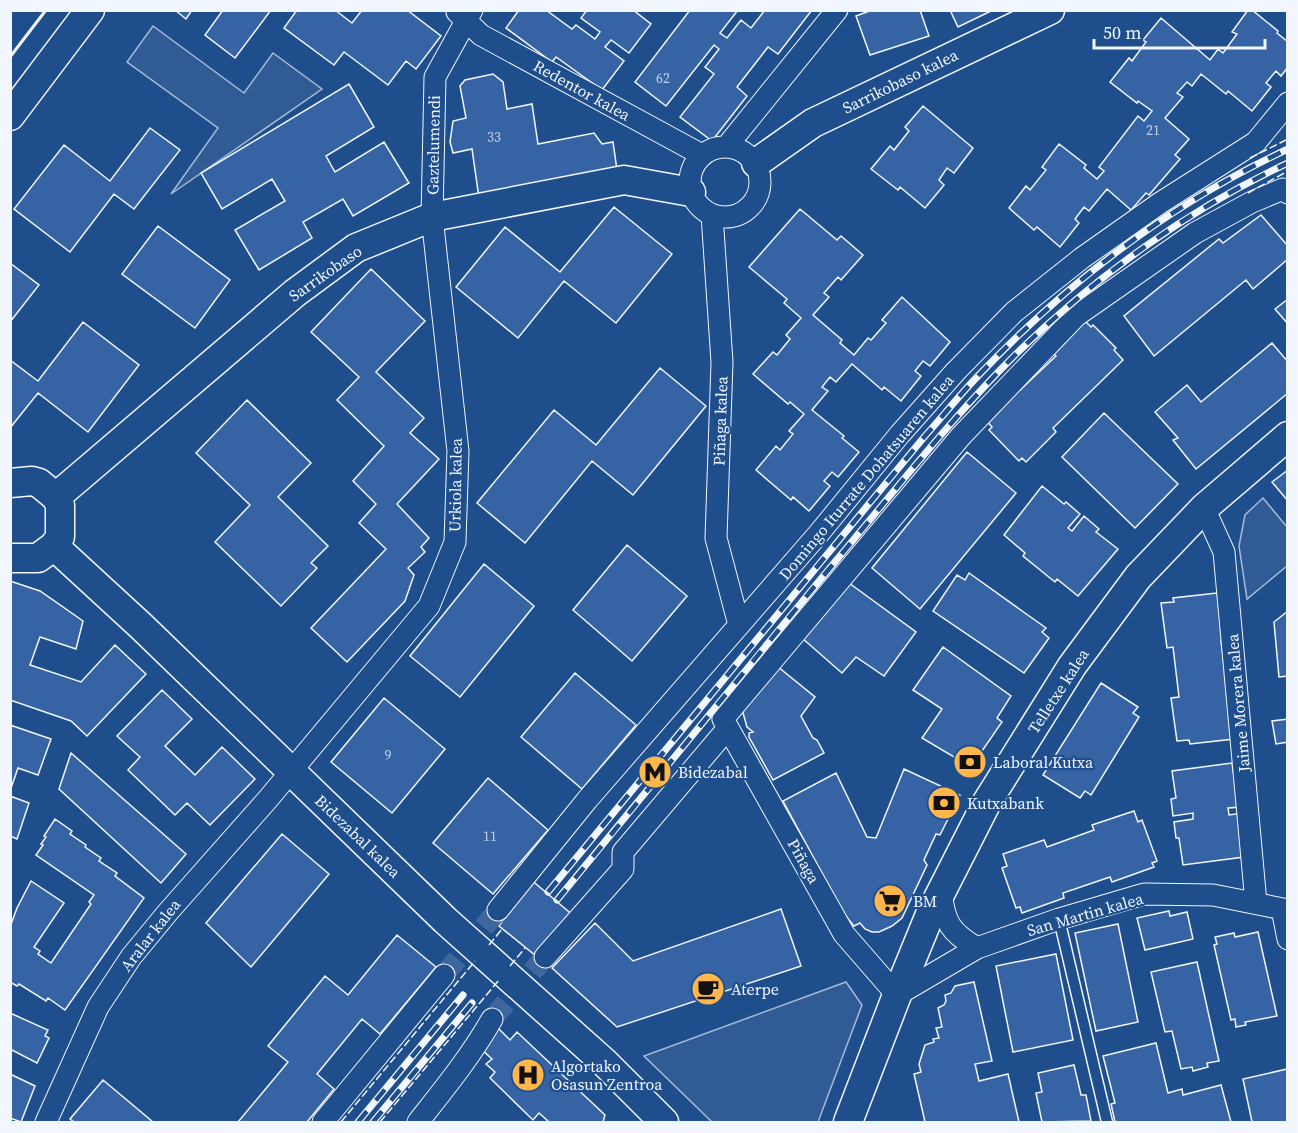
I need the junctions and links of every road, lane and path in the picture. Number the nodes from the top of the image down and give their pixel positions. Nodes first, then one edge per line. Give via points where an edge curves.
1 (90, 10) edge
2 (837, 10) edge
3 (1050, 10) edge
4 (464, 14) edge
5 (1287, 103) edge
6 (10, 116) edge
7 (728, 146) junction
8 (702, 155) junction
9 (756, 163) junction
10 (1286, 189) edge
11 (691, 192) junction
12 (712, 214) junction
13 (432, 217) junction
14 (1287, 436) edge
15 (10, 483) edge
16 (56, 497) junction
17 (1204, 508) junction
18 (54, 546) junction
19 (10, 558) edge
20 (740, 625) junction
21 (725, 723) junction
22 (291, 772) junction
23 (941, 893) junction
24 (1256, 903) junction
25 (1285, 909) edge
26 (498, 910) tunnel mouth
27 (1059, 919) junction
28 (1287, 939) edge
29 (977, 948) junction
30 (545, 957) tunnel mouth
31 (444, 975) tunnel mouth
32 (897, 995) junction
33 (492, 1019) tunnel mouth
34 (46, 1122) edge
35 (323, 1122) edge
36 (418, 1122) edge
37 (664, 1122) edge
38 (853, 1122) edge
39 (1107, 1122) edge

1 - 6 street
2 - 7 street
3 - 9 street, Sarrikobaso kalea via 813,123
4 - 8 street, Redentor kalea via 481,35
4 - 13 street, Gaztelumendi via 435,77
5 - 20 street, Domingo Iturrate Dohatsuaren kalea via 1256,142 1121,230 1014,312 900,434
7 - 8 street
7 - 9 street via 747,154
8 - 11 street via 690,177
9 - 12 street via 761,187 752,205 737,215
10 - 21 street via 1252,202 1195,233 1076,316 961,436
11 - 12 street
11 - 13 street, Sarrikobaso via 624,180
12 - 20 street, Piñaga kalea via 722,362 716,538
13 - 16 street, Sarrikobaso via 356,249 295,293
13 - 22 street, Urkiola kalea via 458,451 454,542 429,606
14 - 17 street, Telletxe kalea
15 - 16 street via 39,483
16 - 18 street via 60,506 60,537
17 - 23 street, Telletxe kalea via 1138,577 1072,666 987,802
17 - 24 street, Jaime Morera kalea via 1224,552
18 - 19 street via 38,558
18 - 22 street, Bidezabal kalea
20 - 26 street, Domingo Iturrate Dohatsuaren kalea via 587,800
21 - 30 street via 624,852 623,869
21 - 32 street, Piñaga via 844,934
22 - 34 street, Aralar kalea via 131,957 98,1007
22 - 37 street, Bidezabal kalea
23 - 29 street via 949,925
23 - 32 street, Telletxe kalea
24 - 25 street, San Martin kalea
24 - 27 street, San Martin kalea via 1213,895 1144,894
25 - 28 street
27 - 29 street, San Martin kalea
27 - 39 lane
29 - 32 street, San Martin kalea
31 - 35 street
32 - 38 street, Telletxe kalea
33 - 36 street

